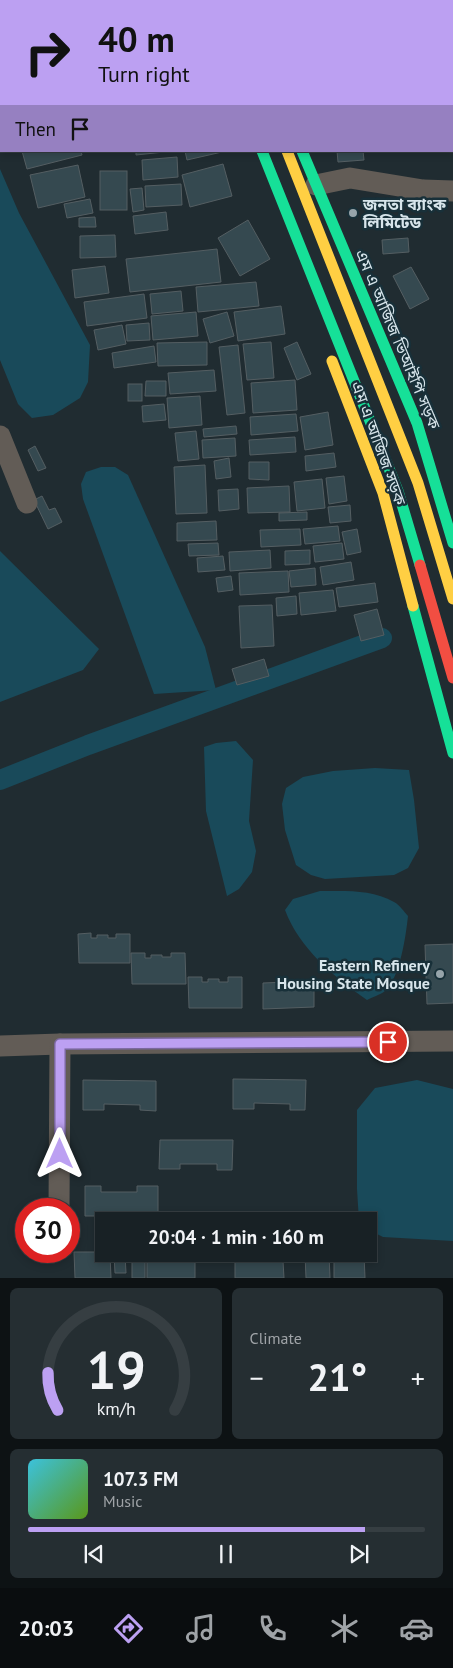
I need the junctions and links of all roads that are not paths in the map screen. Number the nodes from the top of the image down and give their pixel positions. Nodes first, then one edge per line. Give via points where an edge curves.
1 (250, 152) edge
2 (262, 152) edge
3 (287, 152) edge
4 (302, 152) edge
5 (316, 185) junction
6 (453, 191) edge
7 (283, 236) dead end
8 (326, 346) dead end
9 (0, 436) edge
10 (27, 503) dead end
11 (453, 543) edge
12 (453, 599) edge
13 (453, 678) edge
14 (453, 753) edge
15 (453, 1041) edge
16 (60, 1044) junction
17 (0, 1046) edge
18 (59, 1198) edge

1 - 7 main road
2 - 13 main road via 398,491
3 - 12 main road via 418,483
4 - 5 main road, এম এ আজিজ ভিআইপি সড়ক
5 - 6 street via 350,178 424,190
5 - 11 main road, এম এ আজিজ ভিআইপি সড়ক via 418,424
8 - 14 main road, এম এ আজিজ সড়ক via 383,493
9 - 10 street
15 - 16 street
16 - 17 street
16 - 18 street

